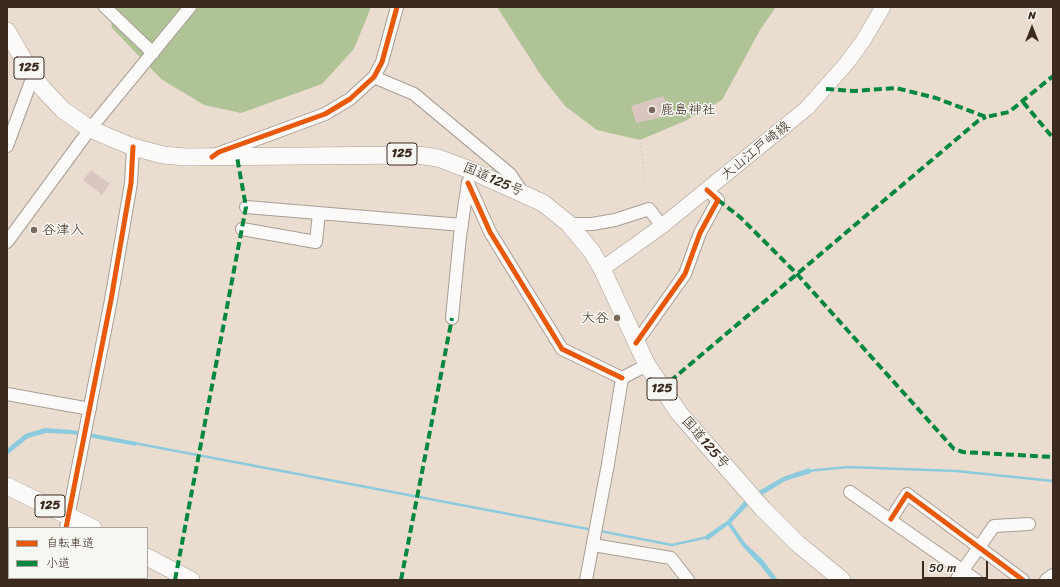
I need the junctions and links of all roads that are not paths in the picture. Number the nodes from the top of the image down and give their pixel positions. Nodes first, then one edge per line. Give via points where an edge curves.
1 (105, 7) edge
2 (190, 7) edge
3 (398, 7) edge
4 (883, 7) edge
5 (7, 31) edge
6 (153, 54) junction
7 (33, 76) junction
8 (374, 77) junction
9 (90, 129) junction
10 (7, 146) edge
11 (133, 147) junction
12 (212, 157) junction
13 (469, 176) junction
14 (707, 190) junction
15 (522, 192) junction
16 (246, 207) dead end
17 (319, 213) junction
18 (569, 224) junction
19 (462, 225) junction
20 (662, 226) junction
21 (242, 229) dead end
22 (7, 242) edge
23 (602, 269) junction
24 (452, 318) dead end
25 (636, 343) junction
26 (647, 365) junction
27 (622, 378) junction
28 (7, 394) edge
29 (90, 409) junction
30 (7, 486) edge
31 (850, 492) dead end
32 (891, 519) junction
33 (68, 522) edge
34 (1029, 524) dead end
35 (89, 527) edge
36 (593, 542) junction
37 (980, 547) junction
38 (148, 558) edge
39 (960, 575) edge
40 (1053, 575) edge
41 (191, 580) edge
42 (586, 580) edge
43 (688, 580) edge
44 (842, 580) edge
45 (976, 580) edge
46 (1023, 580) edge
47 (1046, 580) edge

1 - 6 street
2 - 6 street
3 - 8 street via 384,56
4 - 14 main road, 大山江戸崎線 via 863,41 826,89 789,124
5 - 7 highway, 国道125号 / 125
6 - 9 street
7 - 9 highway, 国道125号 / 125 via 63,110
7 - 10 street
8 - 12 street via 350,99 325,114 219,152
8 - 15 street via 414,94 510,174
9 - 11 highway, 国道125号 / 125
9 - 22 street
11 - 12 highway, 国道125号 / 125 via 163,155
11 - 29 street via 131,183
12 - 13 highway, 国道125号 / 125 via 418,155 438,158
13 - 15 highway, 国道125号 / 125
13 - 19 street
13 - 27 street via 490,232 562,349
14 - 20 main road, 大山江戸崎線
14 - 25 street via 718,200 700,233 685,274
15 - 18 highway, 国道125号 / 125 via 542,203
16 - 17 street
17 - 19 street
17 - 21 street via 316,242
18 - 20 street via 616,220 649,210
18 - 23 highway, 国道125号 / 125 via 589,247
19 - 24 street
20 - 23 main road, 大山江戸崎線
23 - 25 highway, 国道125号 / 125
25 - 26 highway, 国道125号 / 125
26 - 27 street
26 - 44 highway, 国道125号 / 125 via 678,413 748,492 810,556
27 - 36 street
28 - 29 street
29 - 33 street
30 - 33 highway, 125
31 - 32 street
32 - 37 street via 907,494
32 - 39 street
33 - 35 highway, 125
34 - 37 street via 994,526
36 - 42 street
36 - 43 street via 671,558
37 - 39 street
37 - 46 street
38 - 41 highway
39 - 45 street
40 - 47 street

